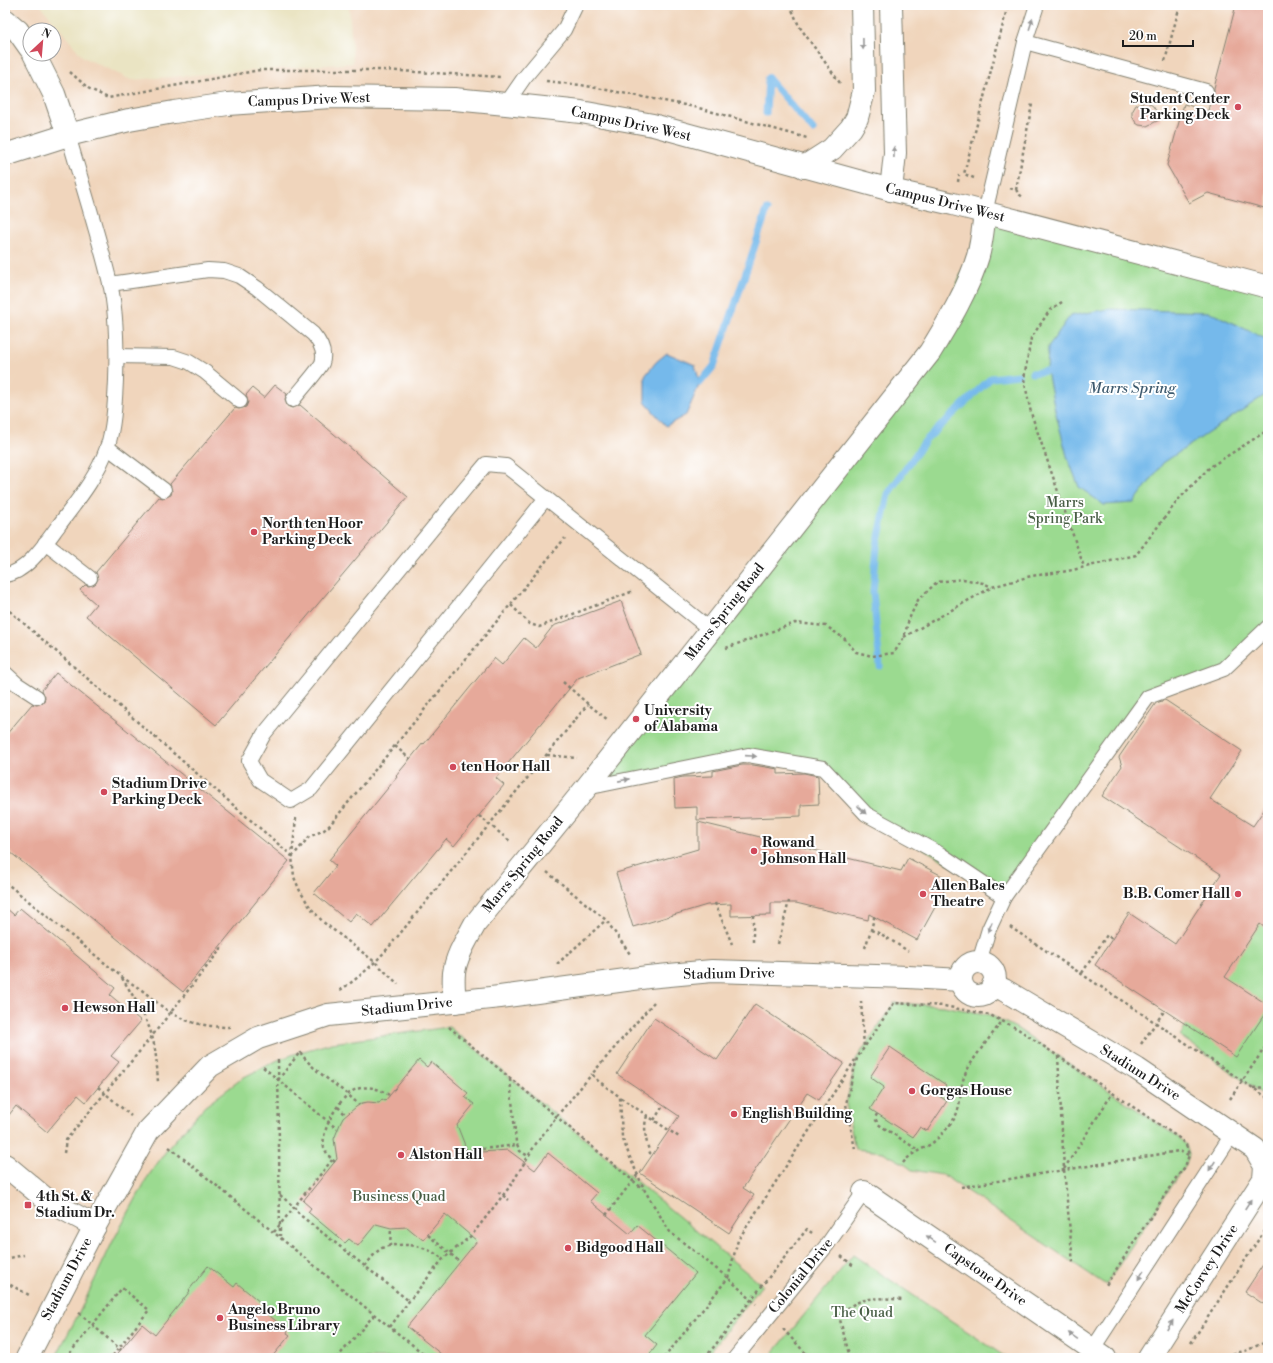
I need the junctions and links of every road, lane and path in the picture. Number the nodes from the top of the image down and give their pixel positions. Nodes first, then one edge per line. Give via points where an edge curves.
1 (576, 5) edge
2 (790, 5) edge
3 (862, 5) edge
4 (891, 5) edge
5 (1008, 5) edge
6 (1037, 5) edge
7 (1180, 5) edge
8 (5, 20) edge
9 (22, 37) edge
10 (1025, 42) junction
11 (38, 62) edge
12 (1160, 78) junction
13 (843, 87) dead end
14 (1206, 91) dead end
15 (1033, 96) dead end
16 (506, 104) junction
17 (68, 135) junction
18 (5, 155) edge
19 (804, 167) junction
20 (964, 174) dead end
21 (891, 190) junction
22 (1016, 190) dead end
23 (985, 213) junction
24 (110, 284) junction
25 (1268, 287) edge
26 (1062, 302) dead end
27 (117, 356) junction
28 (293, 400) dead end
29 (240, 401) dead end
30 (1268, 430) edge
31 (107, 447) junction
32 (164, 490) dead end
33 (546, 498) junction
34 (578, 523) junction
35 (46, 543) junction
36 (1084, 567) junction
37 (5, 575) edge
38 (90, 578) dead end
39 (992, 587) junction
40 (638, 593) dead end
41 (511, 605) junction
42 (5, 607) edge
43 (1268, 627) edge
44 (710, 630) junction
45 (904, 637) junction
46 (724, 649) dead end
47 (5, 674) edge
48 (564, 682) dead end
49 (37, 697) dead end
50 (588, 704) junction
51 (608, 720) dead end
52 (394, 746) junction
53 (547, 755) junction
54 (577, 758) dead end
55 (410, 759) dead end
56 (586, 788) junction
57 (297, 798) junction
58 (479, 816) dead end
59 (489, 825) junction
60 (511, 842) dead end
61 (292, 856) junction
62 (546, 872) dead end
63 (5, 882) edge
64 (1004, 898) junction
65 (789, 901) dead end
66 (715, 903) dead end
67 (875, 914) dead end
68 (753, 915) dead end
69 (606, 920) junction
70 (1009, 926) dead end
71 (872, 930) junction
72 (1112, 939) dead end
73 (732, 944) dead end
74 (753, 944) dead end
75 (778, 944) dead end
76 (224, 945) dead end
77 (865, 948) dead end
78 (908, 951) dead end
79 (630, 954) dead end
80 (375, 962) junction
81 (979, 962) junction
82 (557, 964) dead end
83 (1082, 974) junction
84 (122, 977) junction
85 (961, 980) junction
86 (400, 986) dead end
87 (993, 986) junction
88 (336, 993) dead end
89 (861, 1001) dead end
90 (455, 1002) junction
91 (654, 1002) dead end
92 (1165, 1010) dead end
93 (170, 1013) junction
94 (1002, 1021) junction
95 (1156, 1023) junction
96 (232, 1027) dead end
97 (449, 1027) dead end
98 (151, 1037) junction
99 (1268, 1043) edge
100 (864, 1047) junction
101 (1058, 1056) junction
102 (857, 1058) junction
103 (278, 1060) dead end
104 (1128, 1064) junction
105 (263, 1067) dead end
106 (592, 1074) junction
107 (510, 1078) junction
108 (278, 1081) junction
109 (1243, 1081) junction
110 (158, 1083) dead end
111 (98, 1087) dead end
112 (1268, 1087) edge
113 (1252, 1088) junction
114 (105, 1093) junction
115 (348, 1094) junction
116 (1112, 1094) junction
117 (389, 1095) dead end
118 (620, 1098) junction
119 (1268, 1098) edge
120 (1230, 1099) dead end
121 (359, 1105) dead end
122 (663, 1106) dead end
123 (338, 1107) junction
124 (877, 1114) dead end
125 (346, 1115) dead end
126 (647, 1116) junction
127 (556, 1117) junction
128 (133, 1118) dead end
129 (654, 1120) junction
130 (328, 1123) junction
131 (337, 1129) dead end
132 (1233, 1133) junction
133 (679, 1137) dead end
134 (517, 1145) junction
135 (169, 1148) dead end
136 (464, 1149) dead end
137 (854, 1149) dead end
138 (918, 1150) junction
139 (64, 1153) dead end
140 (653, 1155) dead end
141 (1189, 1155) junction
142 (528, 1156) junction
143 (903, 1163) dead end
144 (5, 1165) edge
145 (1064, 1169) junction
146 (638, 1174) junction
147 (1264, 1179) joint
148 (633, 1181) junction
149 (961, 1187) dead end
150 (645, 1191) junction
151 (498, 1192) dead end
152 (864, 1192) joint
153 (279, 1195) junction
154 (503, 1196) junction
155 (509, 1200) dead end
156 (294, 1207) junction
157 (606, 1215) dead end
158 (280, 1224) junction
159 (1268, 1225) edge
160 (95, 1226) junction
161 (391, 1228) dead end
162 (808, 1229) dead end
163 (274, 1232) junction
164 (428, 1235) dead end
165 (280, 1236) junction
166 (390, 1246) junction
167 (450, 1253) junction
168 (24, 1255) dead end
169 (443, 1259) junction
170 (5, 1260) edge
171 (460, 1262) dead end
172 (1073, 1263) dead end
173 (365, 1266) junction
174 (728, 1278) junction
175 (5, 1282) edge
176 (1106, 1285) dead end
177 (31, 1296) dead end
178 (750, 1300) junction
179 (902, 1300) dead end
180 (409, 1301) junction
181 (79, 1313) dead end
182 (374, 1315) junction
183 (770, 1315) junction
184 (92, 1325) junction
185 (390, 1327) junction
186 (5, 1333) edge
187 (10, 1336) dead end
188 (1268, 1341) edge
189 (1191, 1343) dead end
190 (120, 1349) junction
191 (1099, 1354) edge
192 (1221, 1356) dead end
193 (27, 1358) edge
194 (66, 1358) edge
195 (111, 1358) edge
196 (338, 1358) edge
197 (429, 1358) edge
198 (664, 1358) edge
199 (705, 1358) edge
200 (735, 1358) edge
201 (810, 1358) edge
202 (850, 1358) edge
203 (1149, 1358) edge

1 - 16 lane via 564,30
2 - 13 path via 799,26
3 -> 19 street via 864,90 857,118 832,149
21 -> 4 street via 895,153
5 - 20 path
10 -> 6 lane
7 - 12 path
8 - 9 street
10 - 12 lane
10 - 23 lane
11 - 17 street via 54,94
12 - 14 lane
15 - 22 path
16 - 17 street, Campus Drive West via 454,99 331,97 275,100 174,112
16 - 19 street, Campus Drive West via 581,112 653,125
17 - 18 street, Campus Drive West
17 - 24 lane
19 - 21 street, Campus Drive West
21 - 23 street, Campus Drive West
23 - 25 street, Campus Drive West
23 - 44 street, Marrs Spring Road via 981,244 970,279 930,352
24 - 27 lane
24 - 28 lane via 208,270 224,271 239,276 313,334 319,342 322,362
26 - 36 path via 1050,310 1031,338 1024,379 1031,413
27 - 29 lane via 174,358 189,362
27 - 31 lane via 113,420
30 - 36 path via 1210,468 1179,499 1136,555
31 - 32 lane
31 - 35 lane via 88,484
33 - 34 lane
33 - 57 lane via 311,789
33 - 57 lane via 506,466 486,464 459,496 264,734 249,761 260,780 291,801
34 - 41 path
34 - 44 lane
35 - 37 lane via 23,568
35 - 38 lane
36 - 39 path via 1031,576
39 - 45 path
39 - 45 path via 963,579 937,582 918,600
40 - 41 path via 631,592 539,627 530,624
41 - 52 path
42 - 61 path
43 - 64 lane via 1224,669 1148,697
44 - 56 street, Marrs Spring Road
45 - 46 path via 894,654 872,656 856,652 845,639 826,626 795,622
47 - 49 lane
48 - 50 path
50 - 51 path
50 - 53 path
52 - 55 path
52 - 61 path via 329,826 309,837
53 - 54 path
53 - 59 path
56 -> 64 lane via 748,755 823,768 866,814 940,854
56 - 90 street, Marrs Spring Road via 475,924 466,939 454,972
57 - 61 path
58 - 59 path
59 - 60 path
59 - 80 path
61 - 80 path via 294,877 314,913
62 - 69 path
63 - 84 path
64 -> 81 lane via 989,929
65 - 75 path
66 - 73 path
67 - 71 path
68 - 74 path
69 - 79 path
69 - 82 path
70 - 83 path
71 - 77 path
71 - 78 path
72 - 83 path via 1106,935
76 - 93 path
80 - 86 path
80 - 88 path via 357,979
81 - 85 street via 964,969
81 - 87 street via 984,963 995,975
83 - 95 path
84 - 93 path
84 - 98 path via 138,1005
85 - 87 street via 966,991 976,995 986,993
85 - 90 street, Stadium Drive via 908,976 712,971
87 - 104 street, Stadium Drive via 1004,990
89 - 100 path
90 - 160 street, Stadium Drive via 328,1015 258,1038 210,1066 148,1131
91 - 106 path
92 - 95 path
93 - 96 path via 202,1025
93 - 98 path
94 - 100 path via 990,1015 944,1006 894,1003
94 - 101 path
94 - 138 path via 964,1075 960,1088 959,1108 954,1119 931,1144
95 - 104 path
95 - 109 path
97 - 107 path
98 - 110 path
98 - 114 path
99 - 109 path
100 - 102 path
101 - 116 path
101 - 145 path
102 - 137 path via 846,1104
102 - 174 path via 738,1240
103 - 108 path
104 - 132 street, Stadium Drive
105 - 108 path
106 - 118 path
106 - 127 path
107 - 127 path
107 - 134 path
108 - 115 path via 300,1052 308,1062
108 - 130 path
108 - 153 path
109 - 113 path
109 - 120 path
111 - 114 path
112 - 113 path
113 - 119 path
114 - 128 path
114 - 139 path via 66,1140
115 - 117 path via 356,1089 368,1087
115 - 121 path
115 - 123 path
116 - 141 path via 1179,1138 1186,1145
116 - 145 path
118 - 126 path
118 - 146 path via 622,1137
122 - 129 path
123 - 125 path
123 - 130 path
124 - 138 path via 875,1118 878,1124
126 - 129 path
126 - 140 path via 645,1121 648,1149
127 - 142 path
127 - 148 path
129 - 133 path
130 - 131 path
130 - 156 path via 323,1140 324,1148 333,1161
132 - 147 street, Stadium Drive via 1256,1149 1265,1166
132 -> 191 lane
134 - 136 path
134 - 142 path via 520,1151
135 - 163 path
138 - 143 path
141 - 145 path via 1179,1151
141 - 176 path via 1185,1167
142 - 154 path
144 - 160 street via 47,1200
145 - 149 path
145 - 172 path
146 - 148 path
146 - 150 path
203 -> 147 street, McCorvey Drive
148 - 150 path
148 - 157 path
150 - 174 path via 670,1232
151 - 154 path
152 - 183 lane, Colonial Drive via 827,1245
191 -> 152 street, Capstone Drive
153 - 156 path
153 - 158 path
154 - 155 path
154 - 167 path via 472,1235
156 - 158 path
156 - 173 path via 300,1215
158 - 163 path
158 - 165 path
159 - 189 path
160 - 193 street, Stadium Drive
161 - 166 path
162 - 178 path
163 - 165 path
164 - 167 path
165 - 182 path
166 - 169 path via 410,1244 424,1247
166 - 173 path via 382,1248
167 - 169 path
167 - 171 path
168 - 170 path
169 - 180 path
173 - 180 path
174 - 178 path
174 - 198 path
175 - 177 path
178 - 183 path
178 - 199 path
179 - 202 path via 876,1298 860,1301 846,1308 839,1316
180 - 185 path
181 - 184 path
182 - 185 path
182 - 196 path
183 - 200 lane, Colonial Drive
183 - 201 path
184 - 190 path
184 - 190 path via 122,1288 149,1310
184 - 194 path
185 - 197 path
186 - 187 path
188 - 192 path via 1245,1351
190 - 195 path

